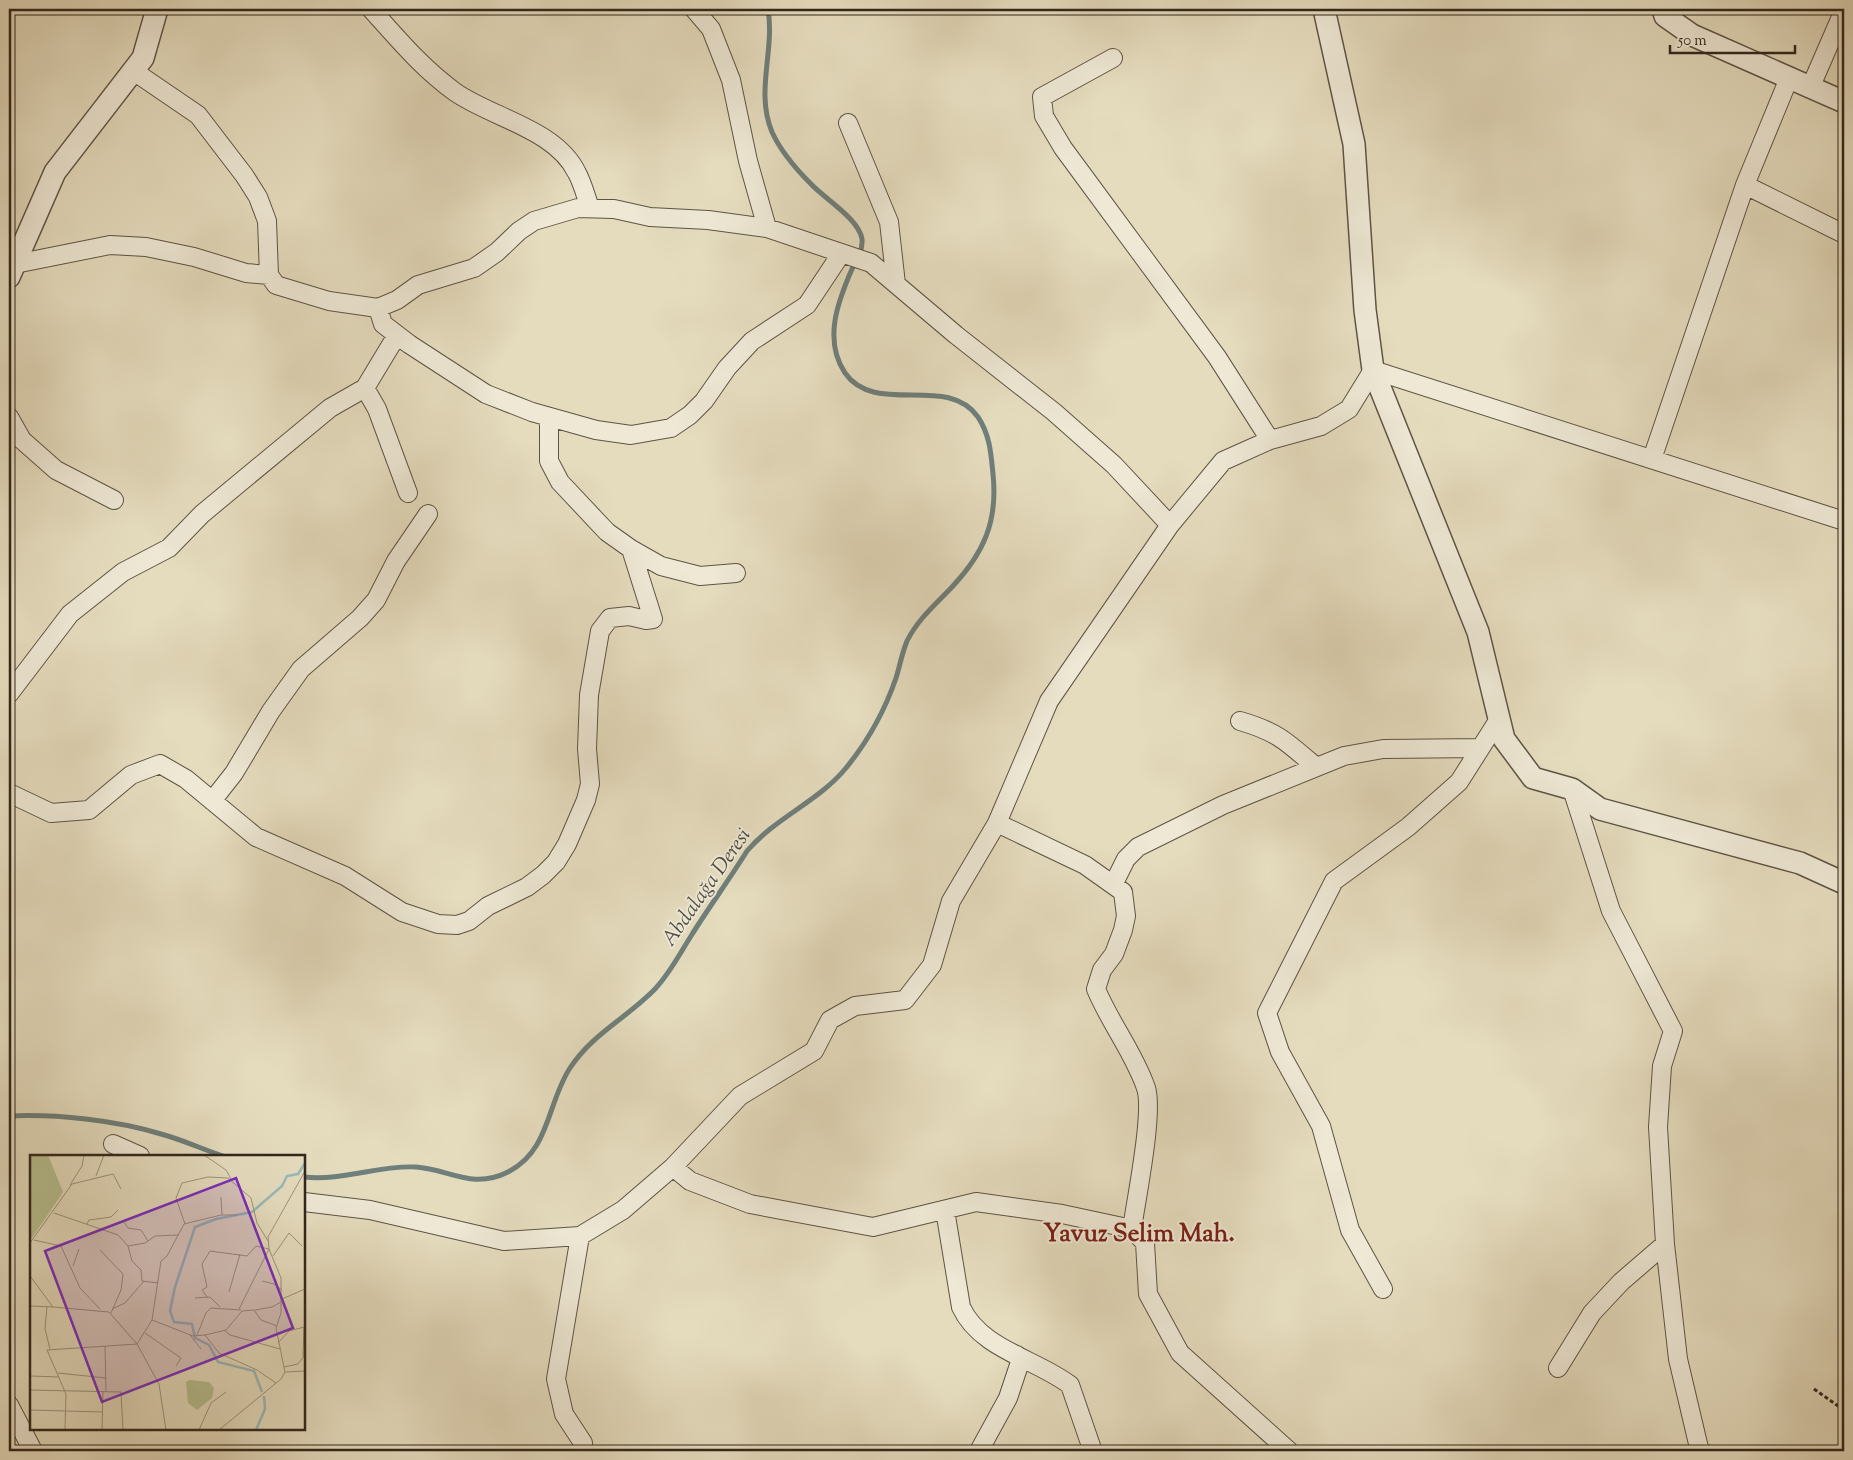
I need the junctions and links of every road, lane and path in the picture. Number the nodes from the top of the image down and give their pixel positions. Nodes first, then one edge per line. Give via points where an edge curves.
1 (157, 9) edge
2 (372, 9) edge
3 (694, 9) edge
4 (1324, 9) edge
5 (1663, 9) edge
6 (1844, 10) edge
7 (1112, 58) dead end
8 (132, 70) junction
9 (1789, 78) junction
10 (1811, 86) junction
11 (1844, 102) edge
12 (848, 123) dead end
13 (1745, 185) junction
14 (590, 208) junction
15 (767, 228) junction
16 (1844, 234) edge
17 (845, 255) junction
18 (12, 271) edge
19 (269, 276) junction
20 (896, 284) junction
21 (378, 308) junction
22 (397, 335) junction
23 (1373, 370) junction
24 (365, 388) junction
25 (9, 417) edge
26 (549, 417) junction
27 (1270, 440) junction
28 (1652, 459) junction
29 (408, 493) dead end
30 (114, 500) dead end
31 (428, 514) dead end
32 (1844, 521) edge
33 (1170, 525) junction
34 (631, 549) junction
35 (736, 573) dead end
36 (9, 694) edge
37 (1499, 719) junction
38 (1240, 721) dead end
39 (1480, 748) junction
40 (1316, 767) junction
41 (1572, 789) junction
42 (9, 793) edge
43 (212, 801) junction
44 (997, 823) junction
45 (1844, 883) edge
46 (1113, 885) junction
47 (113, 1144) dead end
48 (138, 1155) edge
49 (673, 1167) junction
50 (305, 1202) edge
51 (945, 1210) junction
52 (1132, 1229) junction
53 (580, 1236) junction
54 (1665, 1244) junction
55 (1382, 1289) dead end
56 (1017, 1355) junction
57 (1558, 1368) dead end
58 (1814, 1389) dead end
59 (9, 1405) edge
60 (1844, 1410) edge
61 (1091, 1446) dead end
62 (33, 1451) edge
63 (581, 1451) edge
64 (979, 1451) edge
65 (1289, 1451) edge
66 (1702, 1451) edge

1 - 8 street via 143,58
2 - 14 street via 407,51 433,75 479,107 557,148 577,171
3 - 15 street via 711,29 731,80 748,161
4 - 23 street via 1354,144 1365,310
5 - 9 street via 1665,16 1692,35
6 - 10 street
7 - 27 street via 1042,97 1044,116 1063,148 1217,357
8 - 18 street via 56,172
8 - 19 street via 198,115 244,175 258,197 267,221
9 - 10 street
9 - 13 street
10 - 11 street
12 - 20 street via 889,222
13 - 16 street
13 - 28 street
14 - 15 street
14 - 21 street via 578,208 534,221 474,268 418,285 397,300
15 - 17 street
17 - 20 street via 871,263
17 - 26 street via 808,305 752,341 726,368 704,401 690,416 671,428 631,435 596,430
18 - 19 street via 110,245 146,247
19 - 21 street via 276,285 295,292
20 - 33 street via 1054,412 1114,465
21 - 22 street via 383,324
22 - 24 street
22 - 26 street via 486,394
23 - 27 street via 1349,409 1321,426
23 - 28 street
23 - 37 street via 1478,632
24 - 29 street via 378,409
24 - 36 street via 330,408 202,514 169,548 123,572 70,614
25 - 30 street via 22,440 56,470
26 - 34 street via 549,461 560,482 607,532
27 - 33 street via 1223,461
28 - 32 street
31 - 43 street via 396,561 376,600 297,675 234,773
33 - 44 street via 1049,701
34 - 35 street via 661,566 700,576
34 - 43 street via 653,619 610,618 600,631 588,696 590,784 586,800 556,862 527,887 503,897 469,921 457,925 438,924 402,912 345,876 256,837
37 - 39 street
37 - 41 street via 1504,739 1533,778
38 - 40 street via 1284,739
39 - 40 street via 1384,749 1344,756
39 - 55 street via 1459,782 1408,827 1334,881 1268,1013 1280,1052 1321,1126 1350,1230
40 - 46 street via 1223,805 1138,847 1126,859
41 - 45 street via 1600,809 1800,863
41 - 54 street via 1611,911 1673,1031 1662,1066 1658,1127
42 - 43 street via 51,813 89,810 131,775 160,764 186,779
44 - 46 street via 1085,866
44 - 49 street via 951,901 932,965 905,1000 855,1006 830,1020 814,1052 740,1096
46 - 52 street via 1123,892 1126,916 1114,954 1102,970 1096,989 1147,1090 1147,1124
47 - 48 street
49 - 51 street via 690,1181 750,1204 873,1227
49 - 53 street via 623,1210
50 - 53 street via 370,1210 504,1241
51 - 52 street via 976,1202 1062,1214
51 - 56 street via 961,1307 967,1320
52 - 65 street via 1145,1244 1148,1294 1180,1353
53 - 63 street via 556,1379 564,1414 583,1443
54 - 57 street via 1621,1282 1592,1313
54 - 66 street via 1678,1359
56 - 61 street via 1070,1384
56 - 64 street via 1020,1362 1008,1398
58 - 60 path
59 - 62 street

